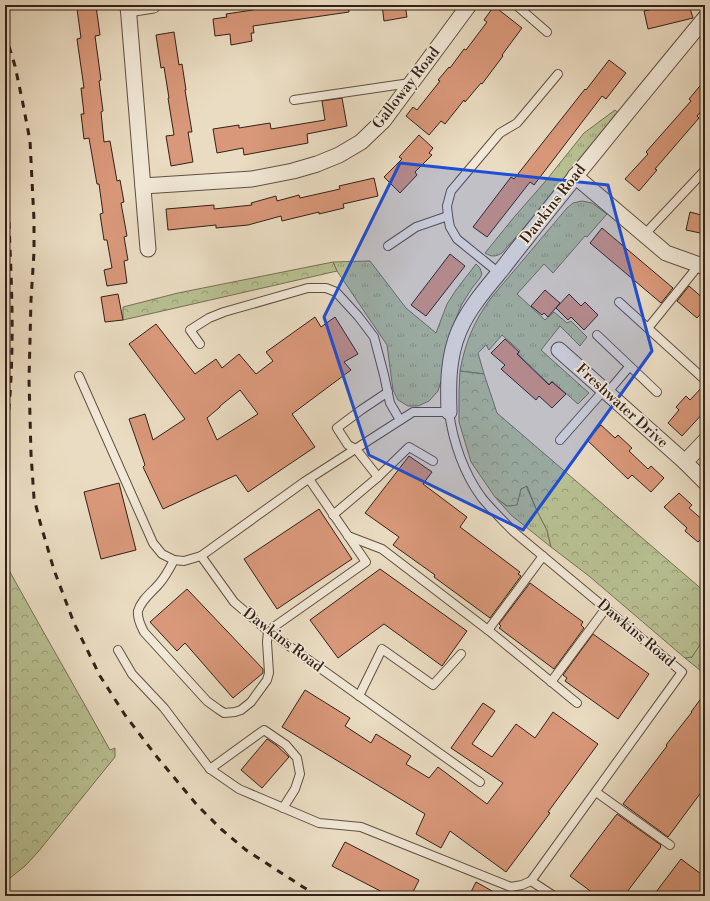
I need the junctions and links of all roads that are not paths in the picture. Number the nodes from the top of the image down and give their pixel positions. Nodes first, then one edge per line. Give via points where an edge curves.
1 (153, 5) edge
2 (469, 5) edge
3 (516, 5) edge
4 (128, 7) edge
5 (705, 18) edge
6 (547, 32) dead end
7 (558, 74) dead end
8 (412, 83) junction
9 (294, 100) dead end
10 (705, 170) edge
11 (575, 176) junction
12 (143, 186) junction
13 (448, 216) junction
14 (644, 235) junction
15 (388, 246) dead end
16 (148, 249) dead end
17 (702, 266) edge
18 (499, 273) junction
19 (620, 302) dead end
20 (648, 328) junction
21 (597, 335) dead end
22 (200, 344) dead end
23 (559, 350) dead end
24 (629, 367) junction
25 (79, 376) dead end
26 (705, 380) edge
27 (605, 391) junction
28 (388, 392) junction
29 (657, 392) dead end
30 (449, 412) junction
31 (400, 420) junction
32 (560, 440) dead end
33 (705, 441) edge
34 (356, 449) junction
35 (433, 461) dead end
36 (685, 462) junction
37 (378, 477) junction
38 (309, 479) junction
39 (705, 482) edge
40 (334, 515) junction
41 (348, 536) junction
42 (201, 556) junction
43 (543, 556) junction
44 (174, 560) junction
45 (606, 608) junction
46 (488, 630) junction
47 (268, 631) junction
48 (118, 650) dead end
49 (461, 654) dead end
50 (551, 682) junction
51 (359, 696) junction
52 (577, 703) dead end
53 (210, 769) junction
54 (480, 782) dead end
55 (596, 792) junction
56 (283, 808) junction
57 (670, 845) dead end
58 (530, 881) junction
59 (554, 896) edge

1 - 4 street
2 - 8 street, Galloway Road
3 - 6 lane
4 - 12 street
5 - 11 street, Dawkins Road
7 - 13 lane via 518,123 500,133 451,191 447,206
8 - 9 lane
8 - 12 street, Galloway Road via 384,120 361,142 340,155 317,164 252,179
10 - 14 lane
11 - 14 street
11 - 18 street, Dawkins Road
12 - 16 street
13 - 15 lane via 416,226
13 - 18 lane via 450,227 458,239
14 - 17 street via 666,254
17 - 20 lane
18 - 30 street, Dawkins Road via 478,298 458,333 449,371
19 - 20 lane
20 - 26 lane
21 - 24 lane
22 - 28 lane via 190,330 209,318 308,288 326,288 336,292 374,337
23 - 27 street, Freshwater Drive
24 - 27 lane
24 - 29 lane
25 - 44 lane via 153,543 162,554
27 - 32 lane
27 - 36 street, Freshwater Drive
28 - 31 lane via 390,403
28 - 34 lane via 337,428 348,445
30 - 31 lane via 414,412
30 - 43 lane, Dawkins Road via 453,436 461,458 482,497 514,532
31 - 34 lane
33 - 36 street
34 - 37 lane
34 - 38 lane
35 - 37 lane via 409,447
36 - 39 street, Freshwater Drive
37 - 40 lane
38 - 40 lane
38 - 42 lane
40 - 41 lane
41 - 46 lane via 382,549
41 - 47 lane via 366,562
42 - 44 lane via 184,562
42 - 47 lane, Dawkins Road via 234,602
43 - 45 lane, Dawkins Road
43 - 46 lane
44 - 47 lane via 166,575 146,596 138,612 138,619 144,632 208,701 224,713 241,710 251,702 267,680
45 - 50 lane
45 - 55 lane, Dawkins Road via 682,672
46 - 50 lane
47 - 51 lane, Dawkins Road
48 - 53 lane via 132,674 164,708
49 - 51 lane via 433,685 382,649
50 - 52 lane
51 - 54 lane, Dawkins Road
53 - 56 lane via 238,789
53 - 56 lane via 264,730 286,745 297,758 300,774 295,789
55 - 57 lane
55 - 58 lane, Dawkins Road
56 - 58 lane via 319,823 361,827 511,887
58 - 59 lane

